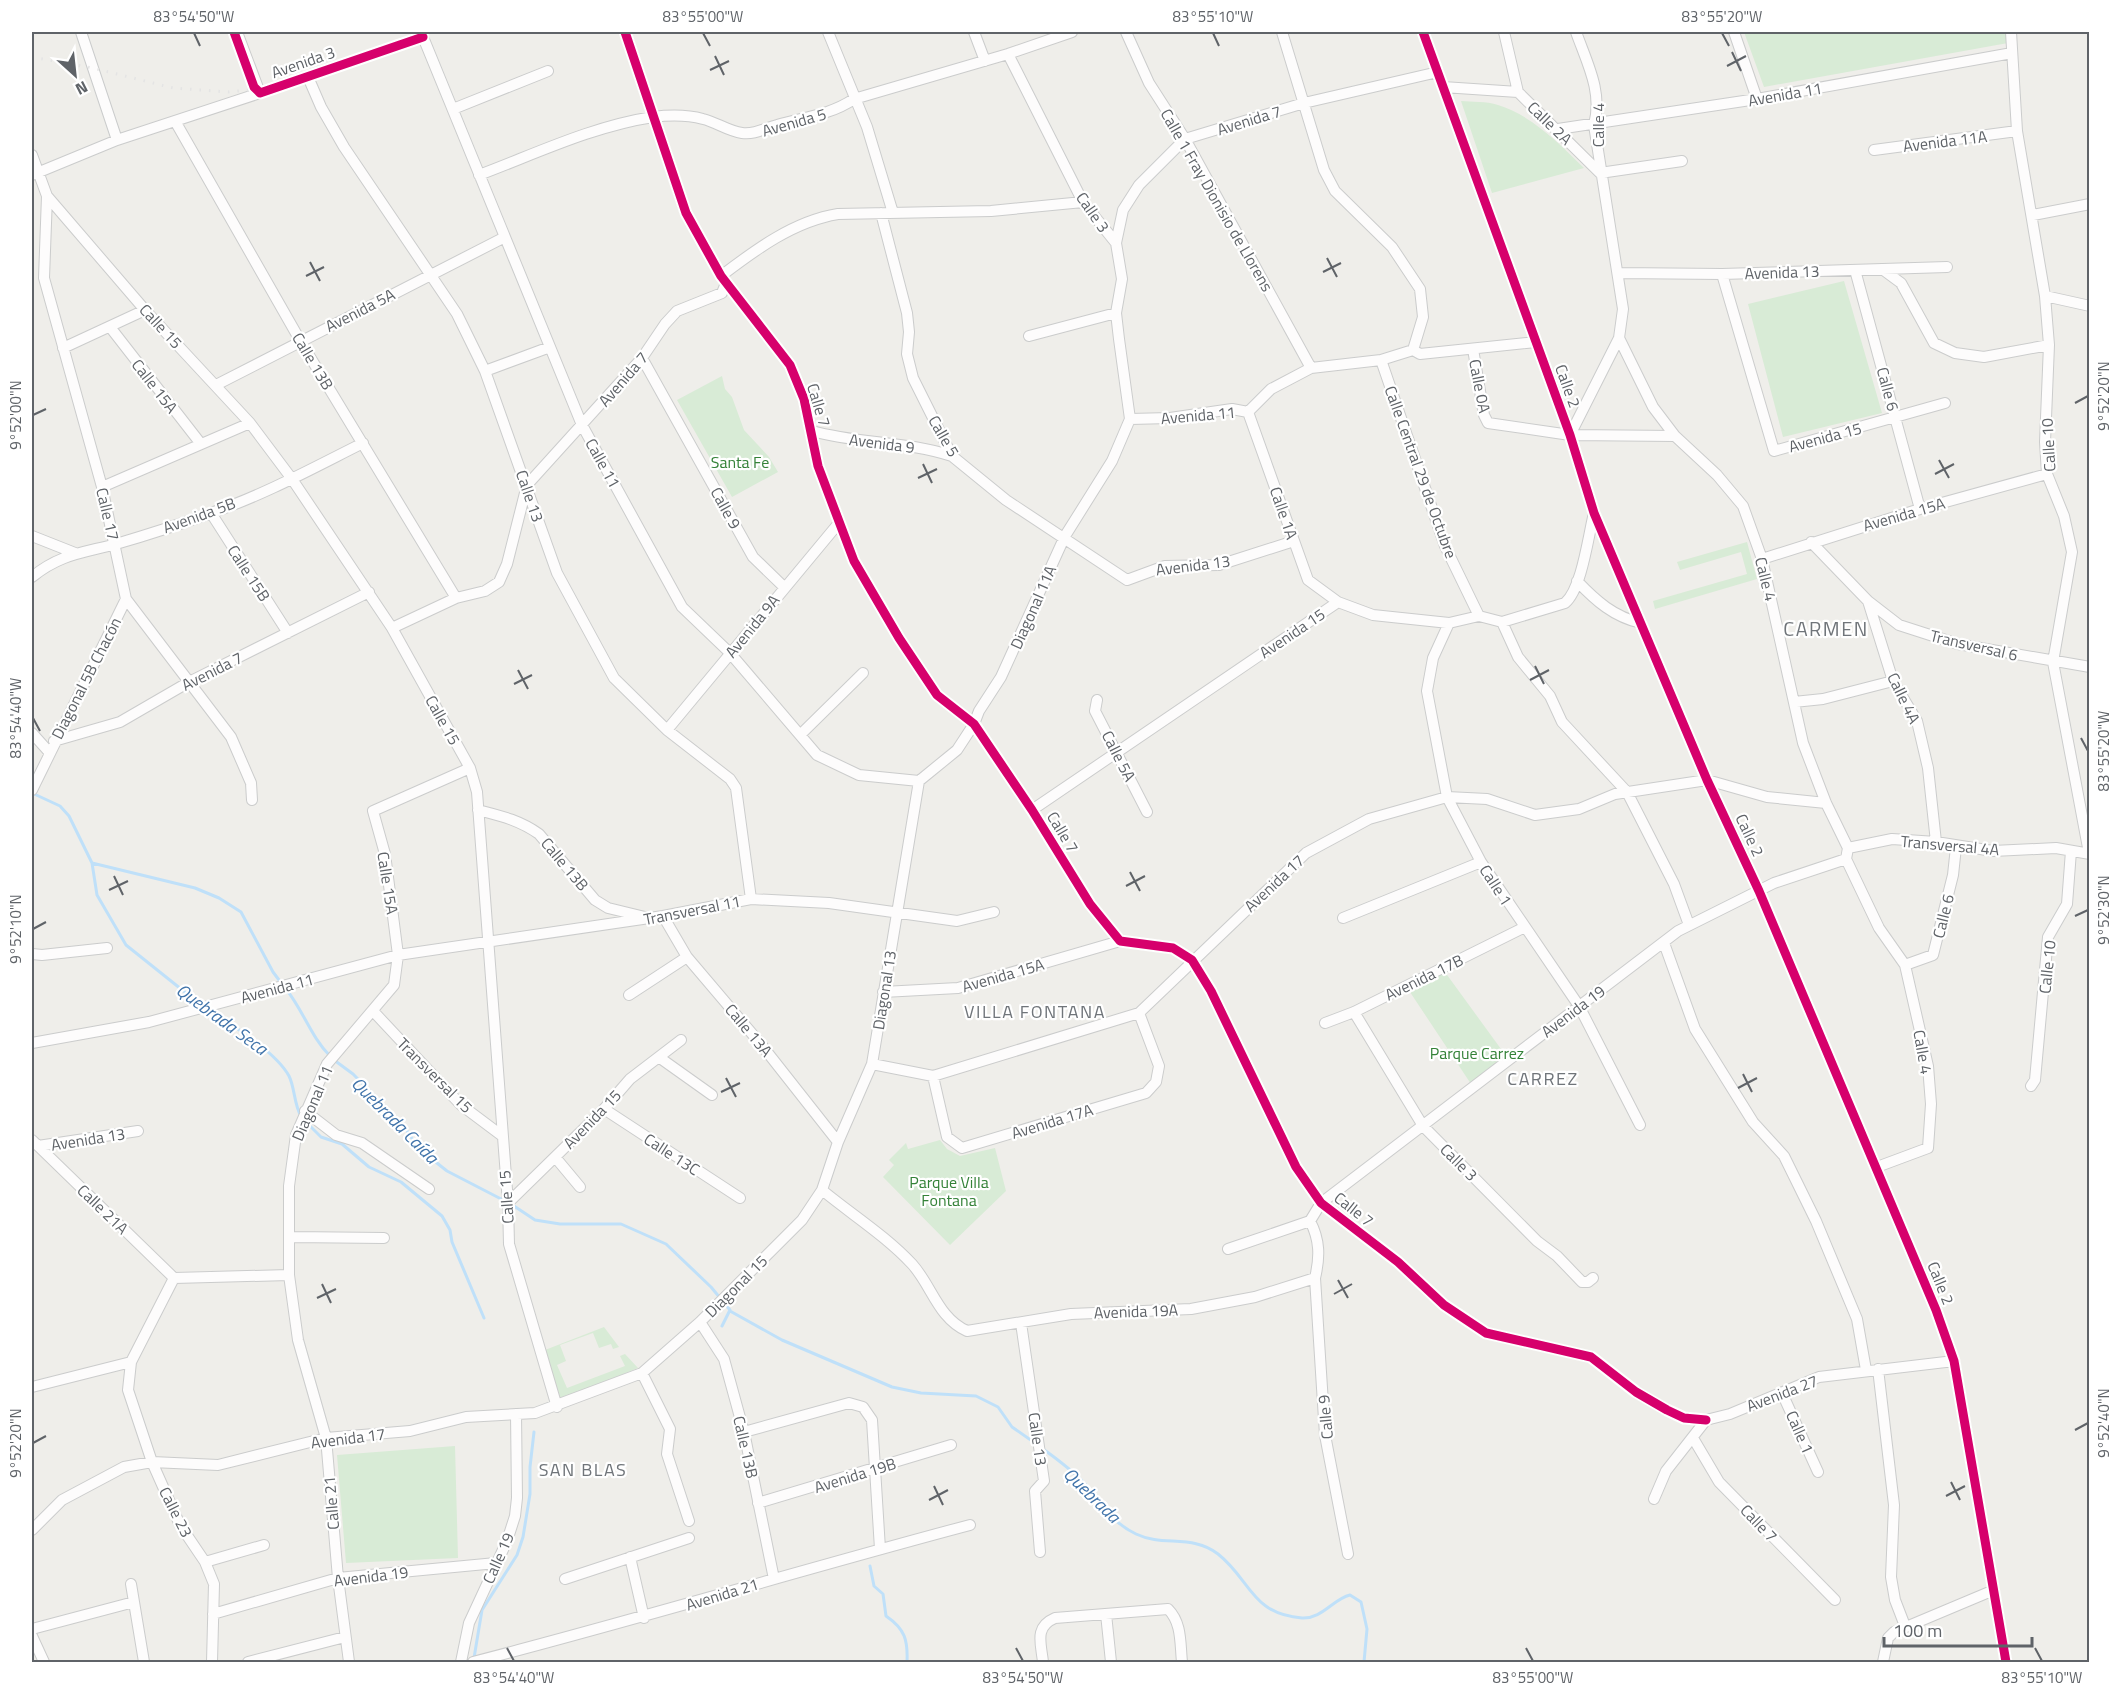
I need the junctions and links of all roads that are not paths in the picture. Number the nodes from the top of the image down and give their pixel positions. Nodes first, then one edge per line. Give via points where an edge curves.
1 (81, 32) edge
2 (237, 32) edge
3 (626, 32) edge
4 (828, 32) edge
5 (974, 32) edge
6 (1072, 32) edge
7 (1126, 32) edge
8 (1282, 32) edge
9 (1423, 32) edge
10 (1504, 32) edge
11 (1576, 32) edge
12 (1734, 32) edge
13 (2011, 32) edge
14 (419, 34) edge
15 (2012, 53) junction
16 (1008, 54) junction
17 (985, 61) junction
18 (549, 71) dead end
19 (1438, 72) junction
20 (308, 77) dead end
21 (1443, 87) junction
22 (1518, 92) junction
23 (854, 99) junction
24 (1757, 99) junction
25 (1304, 103) junction
26 (453, 109) junction
27 (653, 117) junction
28 (175, 121) junction
29 (1594, 125) junction
30 (1558, 129) junction
31 (2017, 131) junction
32 (1185, 139) junction
33 (117, 140) junction
34 (1874, 150) dead end
35 (32, 155) edge
36 (1682, 160) dead end
37 (35, 173) edge
38 (1600, 173) junction
39 (479, 175) junction
40 (47, 196) junction
41 (1083, 202) junction
42 (2090, 204) edge
43 (881, 213) junction
44 (893, 213) junction
45 (2033, 215) junction
46 (64, 216) junction
47 (46, 222) junction
48 (505, 237) junction
49 (1116, 243) junction
50 (1947, 267) dead end
51 (1882, 269) junction
52 (1855, 270) junction
53 (1617, 273) junction
54 (432, 274) junction
55 (1722, 274) junction
56 (723, 279) junction
57 (2045, 296) junction
58 (2090, 306) edge
59 (145, 310) junction
60 (1116, 313) junction
61 (110, 327) junction
62 (1029, 336) dead end
63 (1619, 338) junction
64 (301, 342) junction
65 (1536, 342) junction
66 (2049, 345) junction
67 (550, 347) junction
68 (63, 348) junction
69 (1473, 349) junction
70 (1413, 350) junction
71 (642, 358) junction
72 (1382, 360) junction
73 (1311, 368) junction
74 (485, 371) junction
75 (216, 385) junction
76 (1945, 403) dead end
77 (1248, 412) junction
78 (1130, 418) junction
79 (1896, 418) junction
80 (1564, 419) junction
81 (1577, 422) junction
82 (250, 423) junction
83 (582, 425) junction
84 (812, 430) junction
85 (1570, 435) junction
86 (1675, 436) junction
87 (363, 443) junction
88 (201, 444) junction
89 (952, 456) junction
90 (2047, 474) junction
91 (292, 478) junction
92 (527, 485) junction
93 (102, 487) junction
94 (1920, 509) junction
95 (211, 513) junction
96 (1594, 513) junction
97 (838, 524) junction
98 (32, 536) edge
99 (1065, 536) junction
100 (1294, 541) junction
101 (1811, 542) junction
102 (115, 544) junction
103 (75, 553) junction
104 (1762, 559) junction
105 (32, 576) edge
106 (1127, 580) joint
107 (1577, 581) junction
108 (784, 587) junction
109 (369, 592) junction
110 (456, 598) junction
111 (126, 599) junction
112 (1868, 601) junction
113 (1338, 602) junction
114 (1479, 616) junction
115 (1502, 622) junction
116 (1449, 623) junction
117 (1641, 623) junction
118 (392, 628) junction
119 (288, 633) junction
120 (730, 653) junction
121 (2053, 662) junction
122 (2090, 667) edge
123 (863, 673) dead end
124 (1893, 681) junction
125 (189, 682) junction
126 (1097, 700) dead end
127 (1794, 702) junction
128 (974, 724) junction
129 (667, 730) junction
130 (32, 733) edge
131 (800, 735) junction
132 (54, 741) junction
133 (49, 752) junction
134 (1118, 752) junction
135 (470, 768) junction
136 (1707, 780) junction
137 (919, 782) junction
138 (32, 790) edge
139 (1627, 792) junction
140 (1447, 797) junction
141 (252, 800) dead end
142 (1826, 803) junction
143 (478, 810) junction
144 (1032, 810) junction
145 (1147, 812) dead end
146 (1936, 842) junction
147 (1956, 847) junction
148 (2071, 851) junction
149 (1847, 853) junction
150 (2089, 854) edge
151 (1481, 862) junction
152 (1759, 891) junction
153 (751, 898) junction
154 (994, 912) dead end
155 (897, 914) junction
156 (663, 916) junction
157 (651, 918) junction
158 (1343, 918) dead end
159 (1689, 926) junction
160 (1523, 928) junction
161 (487, 941) junction
162 (1120, 941) junction
163 (1664, 943) junction
164 (107, 948) dead end
165 (32, 954) edge
166 (398, 955) junction
167 (687, 957) junction
168 (1192, 960) junction
169 (1905, 965) junction
170 (883, 992) junction
171 (629, 995) dead end
172 (1579, 1006) junction
173 (373, 1011) junction
174 (1354, 1012) junction
175 (1139, 1013) junction
176 (1325, 1023) dead end
177 (681, 1040) dead end
178 (32, 1043) edge
179 (660, 1058) junction
180 (872, 1064) junction
181 (933, 1076) junction
182 (2031, 1086) dead end
183 (712, 1095) dead end
184 (604, 1109) junction
185 (305, 1111) junction
186 (1640, 1125) dead end
187 (1423, 1126) junction
188 (138, 1131) dead end
189 (501, 1135) junction
190 (838, 1142) junction
191 (35, 1143) edge
192 (555, 1157) junction
193 (1877, 1167) junction
194 (580, 1187) dead end
195 (429, 1189) dead end
196 (822, 1190) junction
197 (740, 1198) dead end
198 (508, 1203) junction
199 (1321, 1203) junction
200 (1310, 1221) junction
201 (291, 1236) junction
202 (384, 1238) dead end
203 (1228, 1249) dead end
204 (289, 1275) junction
205 (174, 1278) junction
206 (1315, 1278) junction
207 (1593, 1278) dead end
208 (700, 1322) junction
209 (1022, 1323) junction
210 (1954, 1361) junction
211 (131, 1362) junction
212 (1878, 1369) junction
213 (1866, 1370) junction
214 (642, 1373) junction
215 (32, 1387) edge
216 (1782, 1393) junction
217 (557, 1407) junction
218 (516, 1414) junction
219 (1706, 1420) junction
220 (744, 1432) junction
221 (326, 1438) junction
222 (1693, 1438) junction
223 (951, 1445) dead end
224 (152, 1462) junction
225 (875, 1470) junction
226 (1818, 1472) dead end
227 (1654, 1499) dead end
228 (758, 1503) junction
229 (689, 1521) dead end
230 (970, 1525) dead end
231 (32, 1530) edge
232 (689, 1538) dead end
233 (264, 1545) dead end
234 (880, 1549) junction
235 (1040, 1552) dead end
236 (1348, 1554) dead end
237 (630, 1557) junction
238 (205, 1562) junction
239 (496, 1563) junction
240 (338, 1578) junction
241 (774, 1578) junction
242 (565, 1579) dead end
243 (131, 1584) dead end
244 (1994, 1590) junction
245 (1835, 1600) dead end
246 (134, 1602) junction
247 (213, 1614) junction
248 (1106, 1614) junction
249 (644, 1618) junction
250 (1905, 1626) junction
251 (32, 1629) edge
252 (32, 1636) edge
253 (345, 1637) junction
254 (44, 1662) edge
255 (144, 1662) edge
256 (212, 1662) edge
257 (248, 1662) edge
258 (349, 1662) edge
259 (461, 1662) edge
260 (473, 1662) edge
261 (1043, 1662) edge
262 (1111, 1662) edge
263 (1182, 1662) edge
264 (1883, 1662) edge
265 (2006, 1662) edge

1 - 33 street
2 - 28 street, Avenida 3 via 260,93
3 - 27 street, Calle 7
4 - 23 street
5 - 17 street
6 - 16 street, Avenida 5
7 - 32 street, Calle 1 Fray Dionisio de Llorens via 1149,83
8 - 25 street
9 - 19 street, Calle 2
10 - 22 street, Calle 2A
11 - 29 street, Calle 4 via 1599,96
12 - 24 street
13 - 15 street, Calle 10
14 - 26 street, Calle 11
15 - 24 street, Avenida 11
15 - 31 street, Calle 10
16 - 17 street, Avenida 5
16 - 41 street, Calle 3
17 - 23 street, Avenida 5
18 - 26 street
19 - 21 street, Calle 2
19 - 25 street, Avenida 7
20 - 54 street, Calle 13 via 344,147
21 - 22 street
21 - 65 street, Calle 2
22 - 30 street, Calle 2A
23 - 27 street, Avenida 5 via 809,119 754,133 742,133 703,119
23 - 44 street
24 - 29 street, Avenida 11
25 - 32 street, Avenida 7
25 - 70 street via 1324,170 1335,191 1392,247 1420,289 1423,317
26 - 39 street, Calle 11
27 - 39 street, Avenida 5 via 593,133
27 - 56 street, Calle 7 via 686,213
28 - 33 street, Avenida 3
28 - 64 street, Calle 13B
29 - 30 street, Avenida 11
29 - 38 street, Calle 4
30 - 38 street, Calle 2A
31 - 34 street, Avenida 11A
31 - 45 street, Calle 10
32 - 49 street, Avenida 7 via 1138,185 1123,210
32 - 73 street, Calle 1 Fray Dionisio de Llorens
33 - 37 street, Avenida 3
35 - 37 street, Calle 15
36 - 38 street
37 - 40 street, Calle 15
38 - 53 street, Calle 4
39 - 48 street, Calle 11
40 - 46 street, Calle 15
40 - 47 street, Calle 17
41 - 44 street, Avenida 7 via 991,211
41 - 49 street, Calle 3
42 - 45 street
43 - 44 street, Avenida 7
43 - 56 street, Avenida 7 via 819,217 760,247
43 - 89 street, Calle 5 via 907,313 907,354 913,378
45 - 57 street, Calle 10
46 - 47 street
46 - 59 street, Calle 15
47 - 68 street, Calle 17 via 44,278
48 - 54 street, Avenida 5A
48 - 67 street, Calle 11
49 - 60 street, Calle 3 via 1122,279
50 - 51 street, Avenida 13
51 - 52 street, Avenida 13
51 - 66 street via 1901,283 1934,343 1955,353 1984,357
52 - 55 street, Avenida 13
52 - 79 street, Calle 6
53 - 55 street, Avenida 13
53 - 63 street, Calle 4 via 1623,309
54 - 64 street, Avenida 5A
54 - 74 street, Calle 13
55 - 79 street, Avenida 15 via 1774,451
56 - 71 street, Avenida 7 via 722,293 678,311
56 - 84 street, Calle 7 via 790,365
57 - 58 street
57 - 66 street, Calle 10
59 - 61 street
59 - 75 street, Calle 15
60 - 62 street
60 - 78 street, Calle 3
61 - 68 street
61 - 88 street, Calle 15A
63 - 81 street
63 - 86 street, Calle 4 via 1653,407
64 - 75 street, Avenida 5A
64 - 87 street, Calle 13B
65 - 69 street, Avenida 11
65 - 80 street, Calle 2
66 - 90 street, Calle 10
67 - 74 street
67 - 83 street, Calle 11
68 - 93 street, Calle 17
69 - 70 street, Avenida 11 via 1420,354
69 - 85 street, Calle 0A via 1488,423
70 - 72 street, Avenida 11
71 - 83 street, Avenida 7
71 - 108 street, Calle 9 via 753,557
72 - 73 street, Avenida 11
72 - 114 street, Calle Central 29 de Octubre via 1445,546
73 - 77 street, Avenida 11 via 1271,389
74 - 92 street, Calle 13
75 - 82 street, Calle 15
76 - 79 street, Avenida 15
77 - 78 street, Avenida 11 via 1232,409 1170,418
77 - 100 street, Calle 1A
78 - 99 street, Diagonal 11A via 1112,461
79 - 94 street, Calle 6
80 - 81 street
80 - 85 street, Calle 2
81 - 85 street
82 - 88 street
82 - 91 street, Calle 15
83 - 92 street, Avenida 7
83 - 120 street, Calle 11 via 682,607
84 - 89 street, Avenida 9 via 836,438 935,450
84 - 97 street, Calle 7 via 818,466
85 - 86 street
85 - 96 street, Calle 2
86 - 104 street, Calle 4 via 1743,506
87 - 91 street, Avenida 5B
87 - 110 street, Calle 13B
88 - 93 street
89 - 99 street, Calle 5 via 1006,500
90 - 94 street, Avenida 15A
90 - 121 street, Calle 10 via 2064,516 2072,552
91 - 95 street, Avenida 5B
91 - 109 street, Calle 15
92 - 110 street, Avenida 7 via 499,582 485,591
92 - 129 street, Calle 13 via 556,573 614,678
93 - 102 street, Calle 17
94 - 101 street, Avenida 15A
95 - 102 street, Avenida 5B
95 - 119 street, Calle 15B
96 - 107 street
96 - 117 street, Calle 2
97 - 108 street, Avenida 9A
97 - 128 street, Calle 7 via 854,561 930,686
98 - 103 street
99 - 106 street, Calle 5
99 - 128 street, Diagonal 11A via 1001,677
100 - 106 street, Avenida 13 via 1219,565 1165,566
100 - 113 street, Calle 1A via 1308,580
101 - 104 street, Avenida 15A
101 - 112 street, Calle 4A
102 - 103 street, Avenida 5B
102 - 111 street, Calle 17
103 - 105 street, Avenida 5B via 51,561
104 - 127 street, Calle 4
107 - 115 street via 1565,603
107 - 117 street via 1612,612
108 - 120 street, Avenida 9A
109 - 118 street, Calle 15
109 - 119 street, Avenida 7
110 - 118 street, Avenida 7
111 - 125 street, Calle 17
111 - 132 street, Diagonal 5B Chacón
112 - 121 street, Transversal 6 via 1899,625 1958,644
112 - 124 street, Calle 4A
113 - 116 street, Avenida 15 via 1372,615
113 - 134 street, Avenida 15
114 - 115 street, Avenida 15
114 - 116 street, Avenida 15
115 - 139 street via 1518,657 1550,696 1562,722
116 - 140 street, Calle 1 via 1433,658 1427,691
117 - 136 street, Calle 2
118 - 135 street, Calle 15
119 - 125 street, Avenida 7
120 - 129 street, Avenida 9A
120 - 131 street, Calle 11
121 - 122 street
121 - 150 street, Calle 10
123 - 131 street
124 - 127 street via 1823,699
124 - 146 street, Calle 4A via 1917,721 1928,768
125 - 132 street, Avenida 7 via 120,723
125 - 141 street, Calle 17 via 231,737 251,783
126 - 134 street, Calle 5A via 1095,711
127 - 142 street, Calle 4 via 1803,743
128 - 137 street, Diagonal 11A via 957,750
128 - 144 street, Calle 7
129 - 153 street, Calle 13 via 730,779 736,788
130 - 133 street
131 - 137 street, Calle 11 via 817,755 859,775
132 - 133 street, Diagonal 5B Chacón
133 - 138 street, Diagonal 5B Chacón
134 - 144 street, Avenida 15
134 - 145 street, Calle 5A
135 - 143 street, Calle 15
135 - 166 street, Calle 15A via 373,811 384,854
136 - 139 street, Avenida 17
136 - 142 street via 1767,797
136 - 152 street, Calle 2
137 - 155 street, Diagonal 13
139 - 140 street, Avenida 17 via 1579,809 1535,815 1487,799
139 - 159 street via 1674,884
140 - 151 street, Calle 1
140 - 168 street, Avenida 17 via 1369,819 1306,853
142 - 149 street, Calle 4
143 - 157 street, Calle 13B via 515,819 539,834 582,887 608,908
143 - 161 street, Calle 15
144 - 162 street, Calle 7 via 1090,904
146 - 147 street, Transversal 4A
146 - 149 street, Transversal 4A via 1892,840
147 - 148 street, Transversal 4A
147 - 169 street, Calle 6 via 1933,955
148 - 150 street, Transversal 4A
148 - 182 street, Calle 10 via 2067,904 2048,937 2035,1080
149 - 152 street, Avenida 19
149 - 169 street, Calle 4 via 1879,928
151 - 158 street
151 - 160 street, Calle 1
152 - 159 street, Avenida 19
152 - 193 street, Calle 2
153 - 155 street, Transversal 11 via 829,903
153 - 156 street, Transversal 11
154 - 155 street via 957,921
155 - 170 street, Diagonal 13
156 - 157 street, Transversal 11
156 - 167 street, Calle 13A
157 - 161 street, Transversal 11
159 - 163 street, Avenida 19
160 - 172 street, Calle 1
160 - 174 street, Avenida 17B
161 - 166 street, Avenida 11
161 - 189 street, Calle 15
162 - 168 street via 1173,948
162 - 170 street, Avenida 15A via 958,988
163 - 172 street, Avenida 19
163 - 213 street via 1695,1029 1753,1122 1784,1156 1816,1221 1857,1319
164 - 165 street
166 - 173 street, Diagonal 11 via 394,985
166 - 178 street, Avenida 11 via 149,1022
167 - 171 street
167 - 190 street, Calle 13A
168 - 175 street, Avenida 17
168 - 199 street, Calle 7 via 1211,991 1296,1167
169 - 193 street, Calle 4 via 1928,1066 1928,1148
170 - 180 street, Diagonal 13
172 - 186 street, Calle 1
172 - 187 street, Avenida 19
173 - 185 street, Diagonal 11 via 327,1064
173 - 189 street, Transversal 15 via 461,1105
174 - 176 street, Avenida 17B
174 - 187 street, Calle 3
175 - 181 street, Avenida 17
175 - 181 street, Avenida 17A via 1159,1066 1156,1082 1146,1093 962,1148 947,1137
177 - 179 street, Avenida 15
179 - 183 street
179 - 184 street, Avenida 15 via 630,1079
180 - 181 street, Avenida 17
180 - 190 street, Diagonal 13
184 - 192 street, Avenida 15
184 - 197 street, Calle 13C
185 - 195 street via 336,1135 362,1143
185 - 201 street, Diagonal 11 via 296,1135 289,1186
187 - 199 street, Avenida 19
187 - 207 street, Calle 3 via 1582,1282
188 - 191 street, Avenida 13
189 - 198 street, Calle 15
190 - 196 street, Diagonal 13
191 - 205 street, Calle 21A
192 - 194 street
192 - 198 street, Avenida 15
193 - 210 street, Calle 2
196 - 208 street, Diagonal 15 via 802,1220
196 - 209 street, Avenida 19A via 914,1266 938,1306 955,1325 967,1331
198 - 217 street, Calle 15 via 509,1244
199 - 200 street, Avenida 19
199 - 219 street, Calle 7 via 1398,1262 1444,1305 1486,1333 1591,1357 1667,1410 1684,1418
200 - 203 street
200 - 206 street, Calle 9 via 1320,1258
201 - 202 street
201 - 204 street, Diagonal 11
204 - 205 street
204 - 221 street, Calle 21 via 298,1340
205 - 211 street
206 - 209 street, Avenida 19A via 1255,1298 1191,1309 1071,1314
206 - 236 street, Calle 9 via 1325,1435
208 - 214 street, Diagonal 15
208 - 220 street, Calle 13B via 724,1359
209 - 235 street, Calle 13 via 1044,1481 1035,1491
210 - 212 street, Avenida 27
210 - 244 street, Calle 2
211 - 215 street
211 - 224 street, Calle 23 via 128,1390
212 - 213 street, Avenida 27
212 - 250 street via 1894,1506 1890,1576
213 - 216 street, Avenida 27 via 1819,1377
214 - 217 street, Avenida 17
214 - 229 street via 670,1429 667,1454
216 - 219 street, Avenida 27
216 - 226 street, Calle 1
217 - 218 street, Avenida 17
218 - 221 street, Avenida 17 via 466,1417 410,1431
218 - 239 street, Calle 19 via 515,1516
219 - 222 street
220 - 225 street via 849,1403 863,1407 872,1420
220 - 228 street, Calle 13B
221 - 224 street, Avenida 17 via 218,1465
221 - 240 street, Calle 21
222 - 227 street via 1666,1471
222 - 245 street, Calle 7 via 1719,1482
223 - 225 street, Avenida 19B
224 - 231 street, Avenida 17 via 124,1467 92,1482 62,1500
224 - 238 street, Calle 23 via 180,1525
225 - 228 street, Avenida 19B
225 - 234 street
228 - 241 street, Calle 13B
230 - 234 street, Avenida 21
232 - 237 street
233 - 238 street
234 - 241 street, Avenida 21
237 - 242 street
237 - 249 street
238 - 247 street, Calle 23 via 214,1584
239 - 240 street, Avenida 19
239 - 259 street, Calle 19 via 469,1623
240 - 247 street, Avenida 19
240 - 253 street, Calle 21
241 - 249 street, Avenida 21
243 - 246 street
244 - 250 street
244 - 265 street, Calle 2
246 - 251 street
246 - 255 street
247 - 256 street, Calle 23
248 - 261 street via 1055,1618 1045,1623 1040,1630
248 - 262 street
248 - 263 street via 1168,1609 1178,1623
249 - 260 street, Avenida 21
250 - 264 street via 1888,1638
252 - 254 street
253 - 257 street
253 - 258 street, Calle 21

